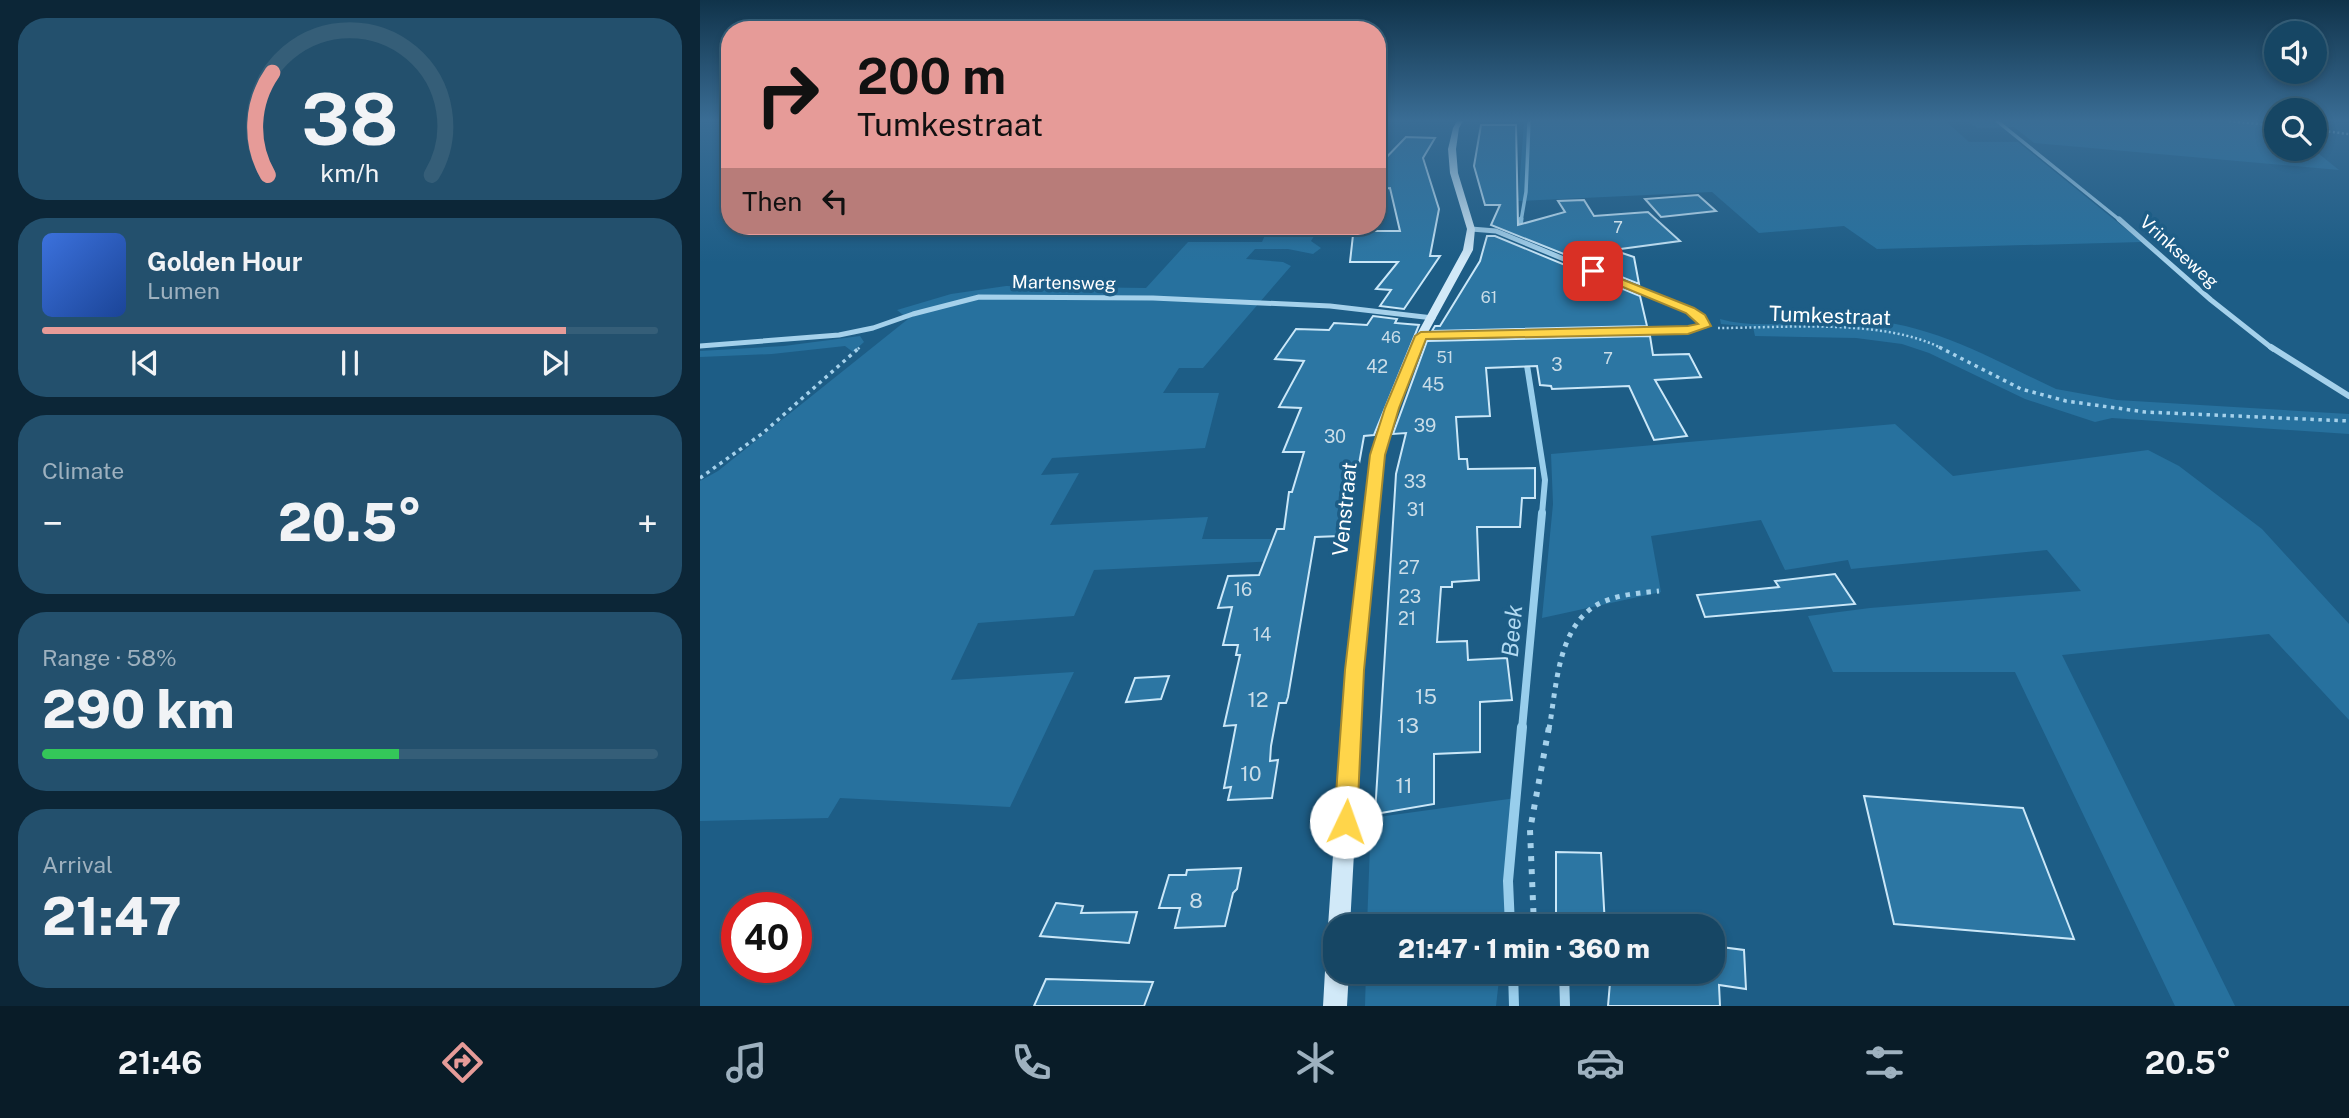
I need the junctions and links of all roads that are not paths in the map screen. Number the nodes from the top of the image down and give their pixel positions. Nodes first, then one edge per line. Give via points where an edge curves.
1 (1454, 168) edge
2 (2056, 168) edge
3 (1471, 229) junction
4 (1433, 318) junction
5 (1421, 336) junction
6 (700, 346) edge
7 (2349, 396) edge
8 (1340, 914) edge
9 (1336, 984) edge
10 (1564, 984) edge
11 (1335, 1006) edge
12 (1565, 1006) edge

1 - 3 street
2 - 7 street, Vrinkseweg via 2266,344
3 - 4 street, Venstraat via 1468,250
3 - 5 street via 1496,231 1677,305 1701,317 1705,326
4 - 5 street, Venstraat
4 - 6 street, Martensweg via 1330,306 979,297 839,335
5 - 8 street, Venstraat via 1377,455 1354,670
9 - 11 street
10 - 12 street

